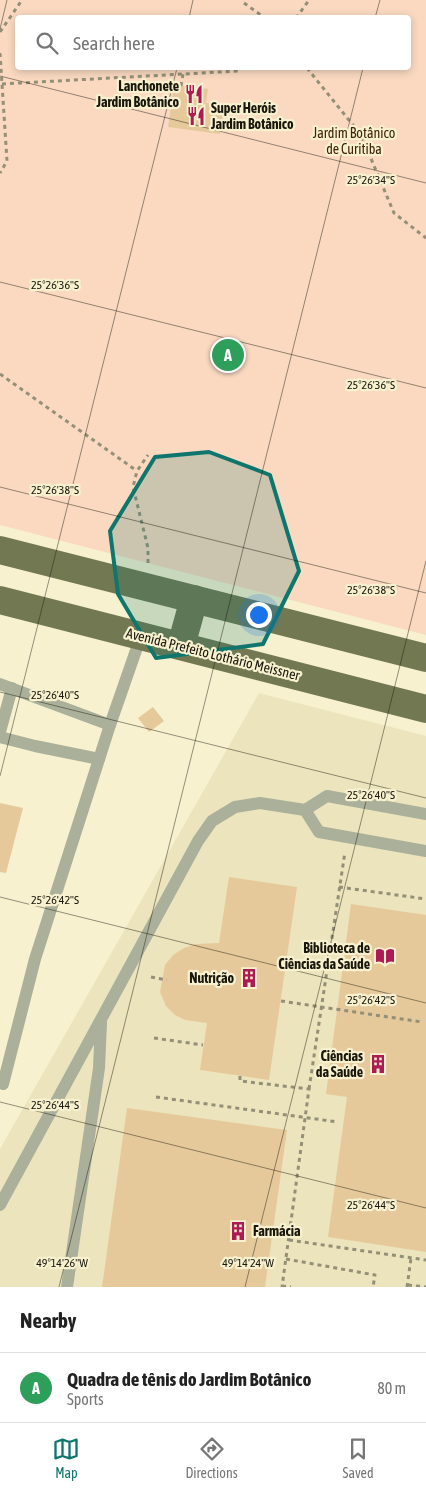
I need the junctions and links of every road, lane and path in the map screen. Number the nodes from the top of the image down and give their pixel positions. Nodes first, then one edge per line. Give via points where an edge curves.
1 (22, 0) edge
2 (309, 0) edge
3 (244, 3) dead end
4 (261, 15) edge
5 (298, 15) edge
6 (0, 32) edge
7 (0, 53) edge
8 (239, 70) edge
9 (309, 70) edge
10 (183, 74) junction
11 (2, 84) junction
12 (181, 86) dead end
13 (0, 173) edge
14 (426, 238) edge
15 (0, 374) edge
16 (148, 455) dead end
17 (137, 471) junction
18 (0, 550) edge
19 (146, 570) dead end
20 (194, 599) junction
21 (0, 600) edge
22 (141, 636) junction
23 (181, 646) junction
24 (426, 658) edge
25 (0, 684) edge
26 (12, 688) junction
27 (426, 709) edge
28 (110, 725) junction
29 (0, 732) edge
30 (0, 737) edge
31 (99, 759) junction
32 (305, 810) junction
33 (426, 814) edge
34 (348, 837) junction
35 (426, 851) edge
36 (339, 887) junction
37 (426, 899) edge
38 (152, 977) dead end
39 (167, 980) dead end
40 (281, 1002) dead end
41 (321, 1007) junction
42 (101, 1021) junction
43 (422, 1022) dead end
44 (154, 1038) dead end
45 (203, 1045) dead end
46 (240, 1076) dead end
47 (3, 1084) dead end
48 (309, 1089) junction
49 (156, 1097) dead end
50 (305, 1118) junction
51 (338, 1122) dead end
52 (0, 1205) edge
53 (289, 1240) junction
54 (411, 1258) junction
55 (286, 1259) junction
56 (426, 1260) edge
57 (282, 1286) edge
58 (408, 1286) edge
59 (67, 1287) edge
60 (291, 1287) edge
61 (373, 1287) edge
62 (426, 1287) edge

1 - 6 path
2 - 5 path
3 - 4 path
7 - 11 path
8 - 10 path
9 - 14 path via 361,135 394,213
10 - 11 path
10 - 12 path
11 - 13 path via 7,161
15 - 17 path
16 - 17 path
17 - 19 path via 133,487 148,548
18 - 20 main road
20 - 23 main road
20 - 24 main road
21 - 22 main road, Avenida Prefeito Lothário Meissner
22 - 23 main road, Avenida Prefeito Lothário Meissner
22 - 28 lane
23 - 27 main road, Avenida Prefeito Lothário Meissner
25 - 26 lane
26 - 28 lane
26 - 29 lane
28 - 31 lane
30 - 31 lane
31 - 47 lane via 35,959
32 - 33 lane via 327,796
32 - 34 lane via 320,832
32 - 42 lane via 260,802 235,807 212,821 198,841
34 - 35 lane
34 - 36 path
36 - 37 path
36 - 41 path
38 - 39 path
40 - 41 path
41 - 43 path
41 - 48 path
42 - 52 lane
42 - 59 lane via 99,1068
44 - 45 path
46 - 48 path via 240,1081
48 - 50 path
49 - 50 path
50 - 51 path
50 - 53 path
53 - 54 path
53 - 55 path
54 - 56 path
54 - 58 path
55 - 57 path
55 - 61 path via 375,1275
57 - 60 path
58 - 62 path

